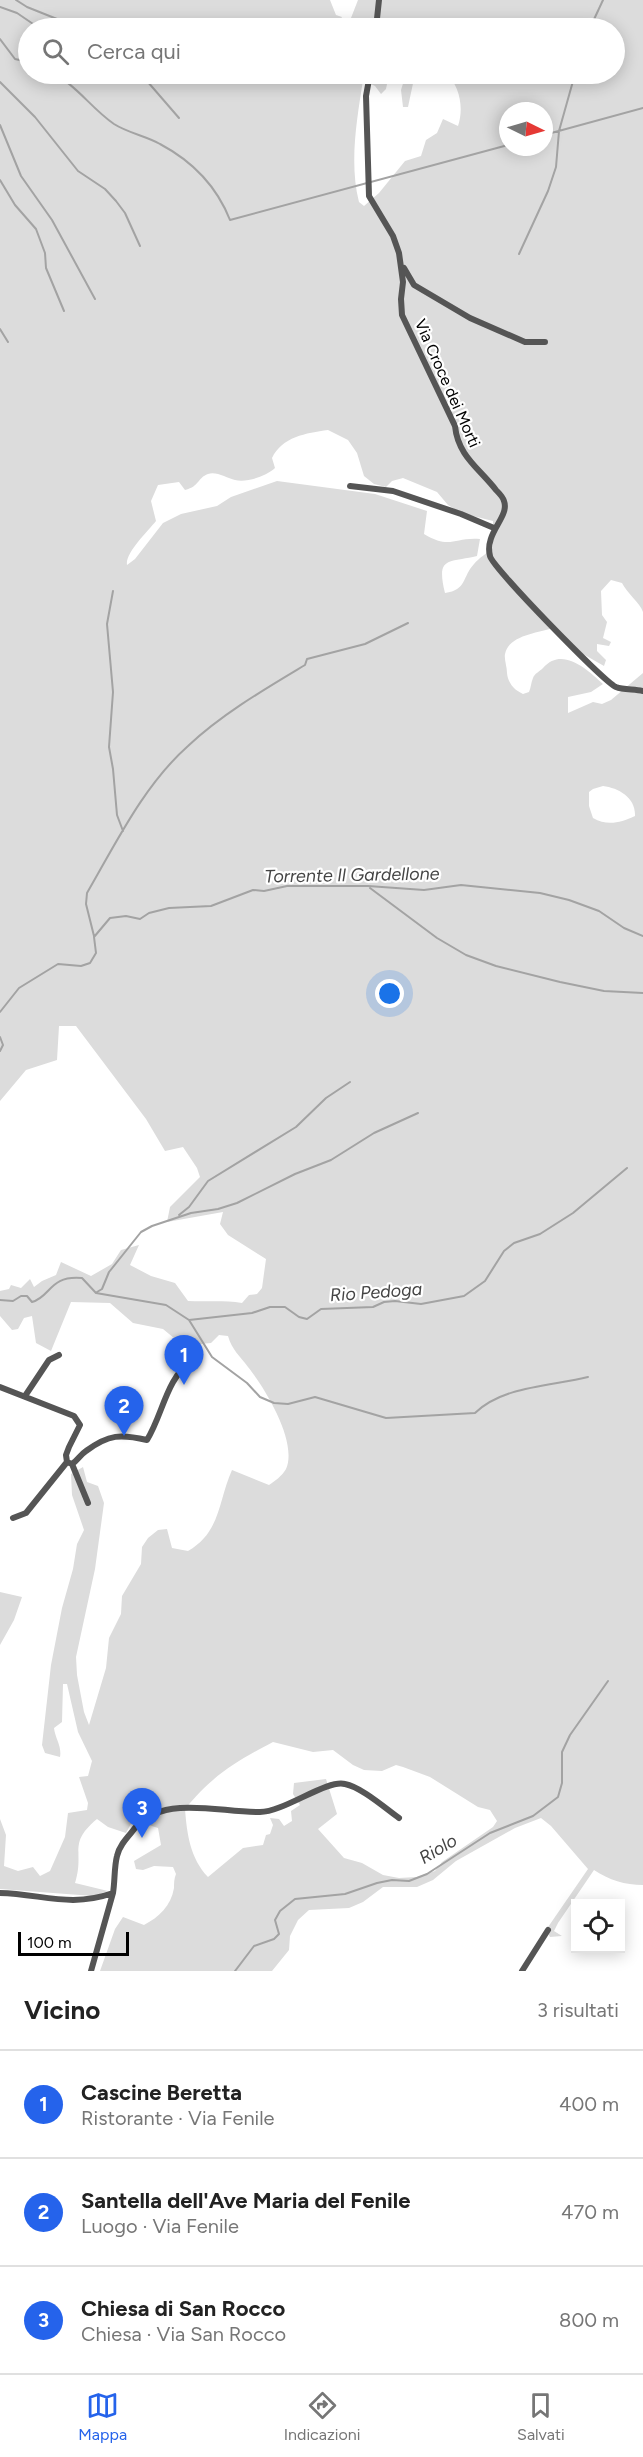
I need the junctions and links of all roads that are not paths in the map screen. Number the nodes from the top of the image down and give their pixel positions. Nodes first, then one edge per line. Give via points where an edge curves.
1 (379, 0) edge
2 (377, 18) edge
3 (368, 84) edge
4 (402, 264) junction
5 (545, 342) dead end
6 (350, 486) dead end
7 (494, 528) junction
8 (643, 691) edge
9 (59, 1355) dead end
10 (192, 1360) dead end
11 (0, 1387) edge
12 (24, 1396) junction
13 (70, 1463) junction
14 (88, 1503) dead end
15 (13, 1518) dead end
16 (399, 1818) dead end
17 (0, 1893) edge
18 (113, 1893) junction
19 (548, 1930) dead end
20 (91, 1971) edge
21 (522, 1971) edge

1 - 2 street
3 - 4 street, Via Croce dei Morti via 369,196 393,236
4 - 5 street via 414,285 470,318 525,342
4 - 7 street, Via Croce dei Morti via 402,315 455,426 456,441 504,500 503,517
6 - 7 street via 393,492
7 - 8 street, Via Croce dei Morti via 489,543 492,562 616,687
9 - 12 street via 49,1360
10 - 13 street via 173,1381 147,1440 119,1434
11 - 12 street
12 - 13 street via 74,1416 80,1425 66,1455
13 - 14 street
13 - 15 street via 26,1513
16 - 18 street via 358,1790 338,1783 262,1812 179,1807 165,1810 146,1818 124,1840 117,1856
17 - 18 street via 73,1902
18 - 20 street
19 - 21 street

